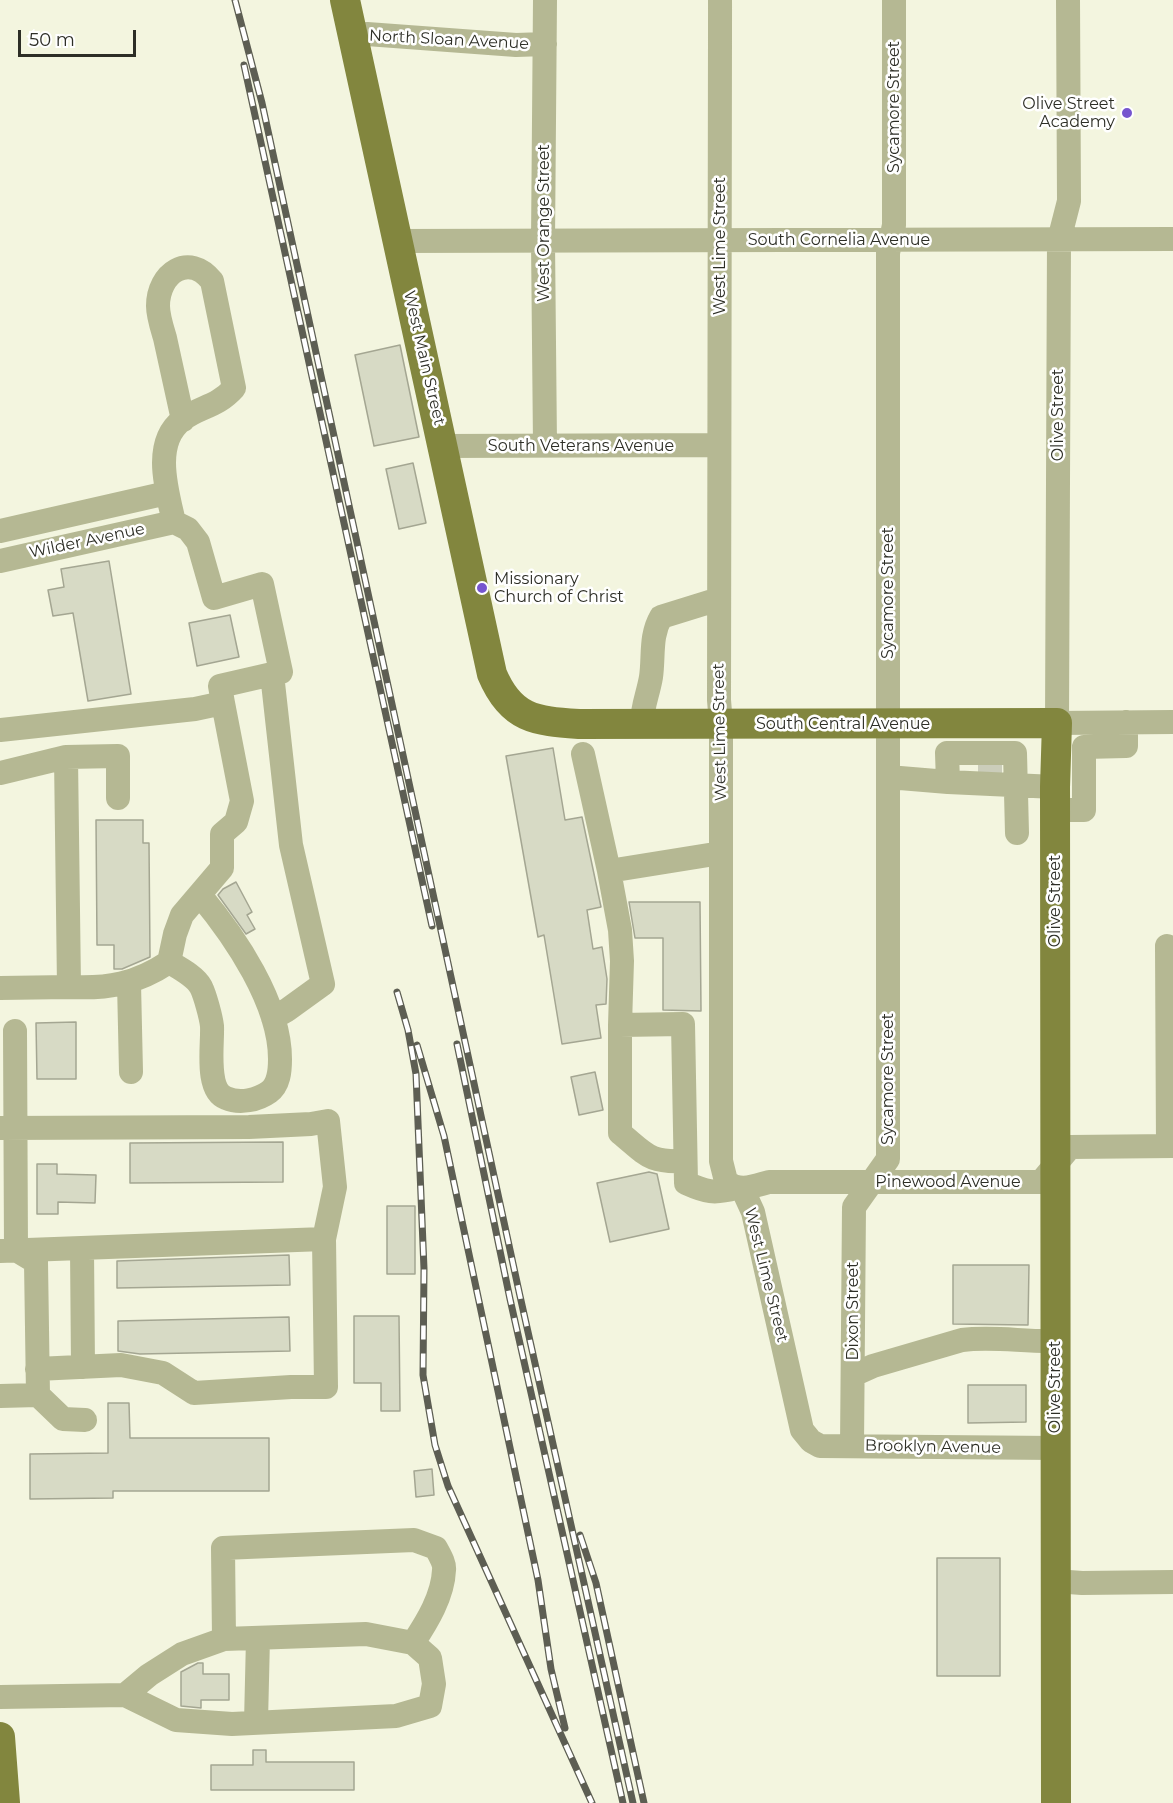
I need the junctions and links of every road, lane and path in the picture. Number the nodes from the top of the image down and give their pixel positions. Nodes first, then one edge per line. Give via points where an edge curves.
1 (345, 0) edge
2 (545, 0) edge
3 (720, 0) edge
4 (894, 0) edge
5 (1068, 0) edge
6 (354, 37) junction
7 (545, 44) junction
8 (1173, 239) edge
9 (721, 240) junction
10 (891, 240) junction
11 (1059, 240) junction
12 (398, 241) junction
13 (543, 241) junction
14 (183, 420) junction
15 (545, 445) junction
16 (719, 445) junction
17 (444, 446) junction
18 (167, 493) junction
19 (174, 522) junction
20 (0, 531) edge
21 (0, 561) edge
22 (719, 599) junction
23 (272, 674) junction
24 (223, 703) junction
25 (516, 709) joint
26 (1126, 722) junction
27 (1173, 722) edge
28 (888, 723) junction
29 (946, 723) junction
30 (1057, 723) junction
31 (642, 724) junction
32 (721, 724) junction
33 (0, 730) edge
34 (947, 753) junction
35 (583, 754) dead end
36 (66, 757) junction
37 (990, 759) junction
38 (0, 773) edge
39 (888, 777) junction
40 (948, 782) junction
41 (1016, 786) junction
42 (118, 798) dead end
43 (1055, 799) junction
44 (1017, 833) dead end
45 (721, 853) junction
46 (609, 871) junction
47 (200, 895) junction
48 (1167, 946) dead end
49 (169, 962) junction
50 (129, 983) junction
51 (69, 987) junction
52 (0, 988) edge
53 (273, 1018) junction
54 (620, 1025) junction
55 (15, 1031) dead end
56 (131, 1072) dead end
57 (7, 1128) edge
58 (1171, 1146) edge
59 (685, 1161) junction
60 (1055, 1164) junction
61 (873, 1181) junction
62 (739, 1188) junction
63 (324, 1239) junction
64 (82, 1249) junction
65 (8, 1250) edge
66 (1055, 1341) junction
67 (83, 1367) junction
68 (37, 1369) junction
69 (853, 1375) junction
70 (38, 1395) junction
71 (0, 1396) edge
72 (85, 1420) dead end
73 (811, 1441) joint
74 (852, 1446) junction
75 (1055, 1448) junction
76 (1055, 1581) junction
77 (1173, 1582) edge
78 (258, 1638) junction
79 (224, 1639) junction
80 (413, 1643) junction
81 (125, 1695) junction
82 (0, 1697) edge
83 (256, 1722) junction
84 (0, 1737) edge
85 (5, 1803) edge
86 (1056, 1803) edge

1 - 6 main road, West Main Street
2 - 7 street, West Orange Street
3 - 9 street, West Lime Street
4 - 10 street, Sycamore Street
5 - 11 street, Olive Street via 1069,201
6 - 7 street, North Sloan Avenue via 367,34
6 - 12 main road, West Main Street
7 - 13 street, West Orange Street
8 - 11 street, South Cornelia Avenue
9 - 10 street, South Cornelia Avenue
9 - 13 street, South Cornelia Avenue
9 - 16 street, West Lime Street
10 - 11 street, South Cornelia Avenue
10 - 28 street, Sycamore Street
11 - 30 street, Olive Street
12 - 13 street, South Cornelia Avenue
12 - 17 main road, West Main Street
13 - 15 street, West Orange Street
14 - 14 street via 223,400 234,388 212,281 205,272 192,267 176,270 163,282 158,306
14 - 18 street via 168,435 164,453
15 - 16 street, South Veterans Avenue
15 - 17 street, South Veterans Avenue
16 - 22 street, West Lime Street
17 - 25 main road, West Main Street via 492,674 499,690
18 - 19 street
18 - 20 street, Wilder Avenue
19 - 21 street, Wilder Avenue
19 - 23 street via 188,529 198,542 214,598 262,584 281,672
22 - 31 street via 661,617 655,628
22 - 32 street, West Lime Street
23 - 24 street via 220,686
23 - 53 street via 291,845 323,984
24 - 33 street
24 - 47 street via 242,801 236,822 222,834 222,868
25 - 31 main road, South Central Avenue via 547,722
26 - 27 street, South Central Avenue
26 - 30 street, South Central Avenue
26 - 43 street via 1126,746 1084,747 1084,810
28 - 29 main road, South Central Avenue
28 - 32 main road, South Central Avenue
28 - 39 street, Sycamore Street
29 - 34 street
29 - 37 main road, South Central Avenue
30 - 37 main road, South Central Avenue
30 - 43 main road, Olive Street
31 - 32 main road, South Central Avenue
32 - 45 street, West Lime Street
34 - 37 street
34 - 40 street
35 - 46 street
36 - 38 street
36 - 42 street via 118,756
36 - 51 street
37 - 40 street
37 - 41 street
37 - 41 street via 1014,753
39 - 40 street
39 - 61 street, Sycamore Street via 888,1160
41 - 43 street
41 - 44 street
43 - 60 main road, Olive Street
45 - 46 street
45 - 62 street, West Lime Street via 721,1161 726,1181
46 - 54 street via 620,930
47 - 49 street via 182,915
47 - 53 street via 225,925 267,998
48 - 58 street
49 - 50 street
49 - 53 street via 201,986 212,1024 212,1079 216,1091 226,1098 261,1098 275,1088 280,1041
50 - 51 street
50 - 56 street
51 - 52 street
54 - 59 street via 620,1133 649,1156 663,1162
54 - 59 street via 682,1024
55 - 57 street
57 - 63 street via 249,1127 328,1121 335,1187
57 - 65 street
58 - 60 street, Pinewood Avenue via 1071,1147
59 - 62 street, Pinewood Avenue via 686,1183 705,1191
60 - 61 street, Pinewood Avenue via 1041,1182
60 - 66 main road, Olive Street
61 - 62 street, Pinewood Avenue via 769,1182
61 - 69 street, Dixon Street via 854,1207
62 - 73 street, West Lime Street via 753,1212 802,1430
63 - 64 street
63 - 67 street via 326,1387 194,1393 163,1373 121,1365
64 - 65 street
64 - 67 street
65 - 68 street via 36,1262
66 - 69 street via 962,1340
66 - 75 main road, Olive Street
67 - 68 street
68 - 70 street
69 - 74 street, Dixon Street
70 - 71 street
70 - 72 street via 63,1419
73 - 74 street, Brooklyn Avenue via 820,1446
74 - 75 street, Brooklyn Avenue
75 - 76 main road, Olive Street
76 - 77 street
76 - 86 main road, Olive Street
78 - 79 street
78 - 80 street via 366,1634
78 - 83 street
79 - 80 street via 223,1548 414,1540 436,1548 445,1568 427,1623
79 - 81 street via 182,1654
80 - 83 street via 430,1658 434,1684 430,1707 396,1716
81 - 82 street
81 - 83 street via 176,1720
84 - 85 main road

